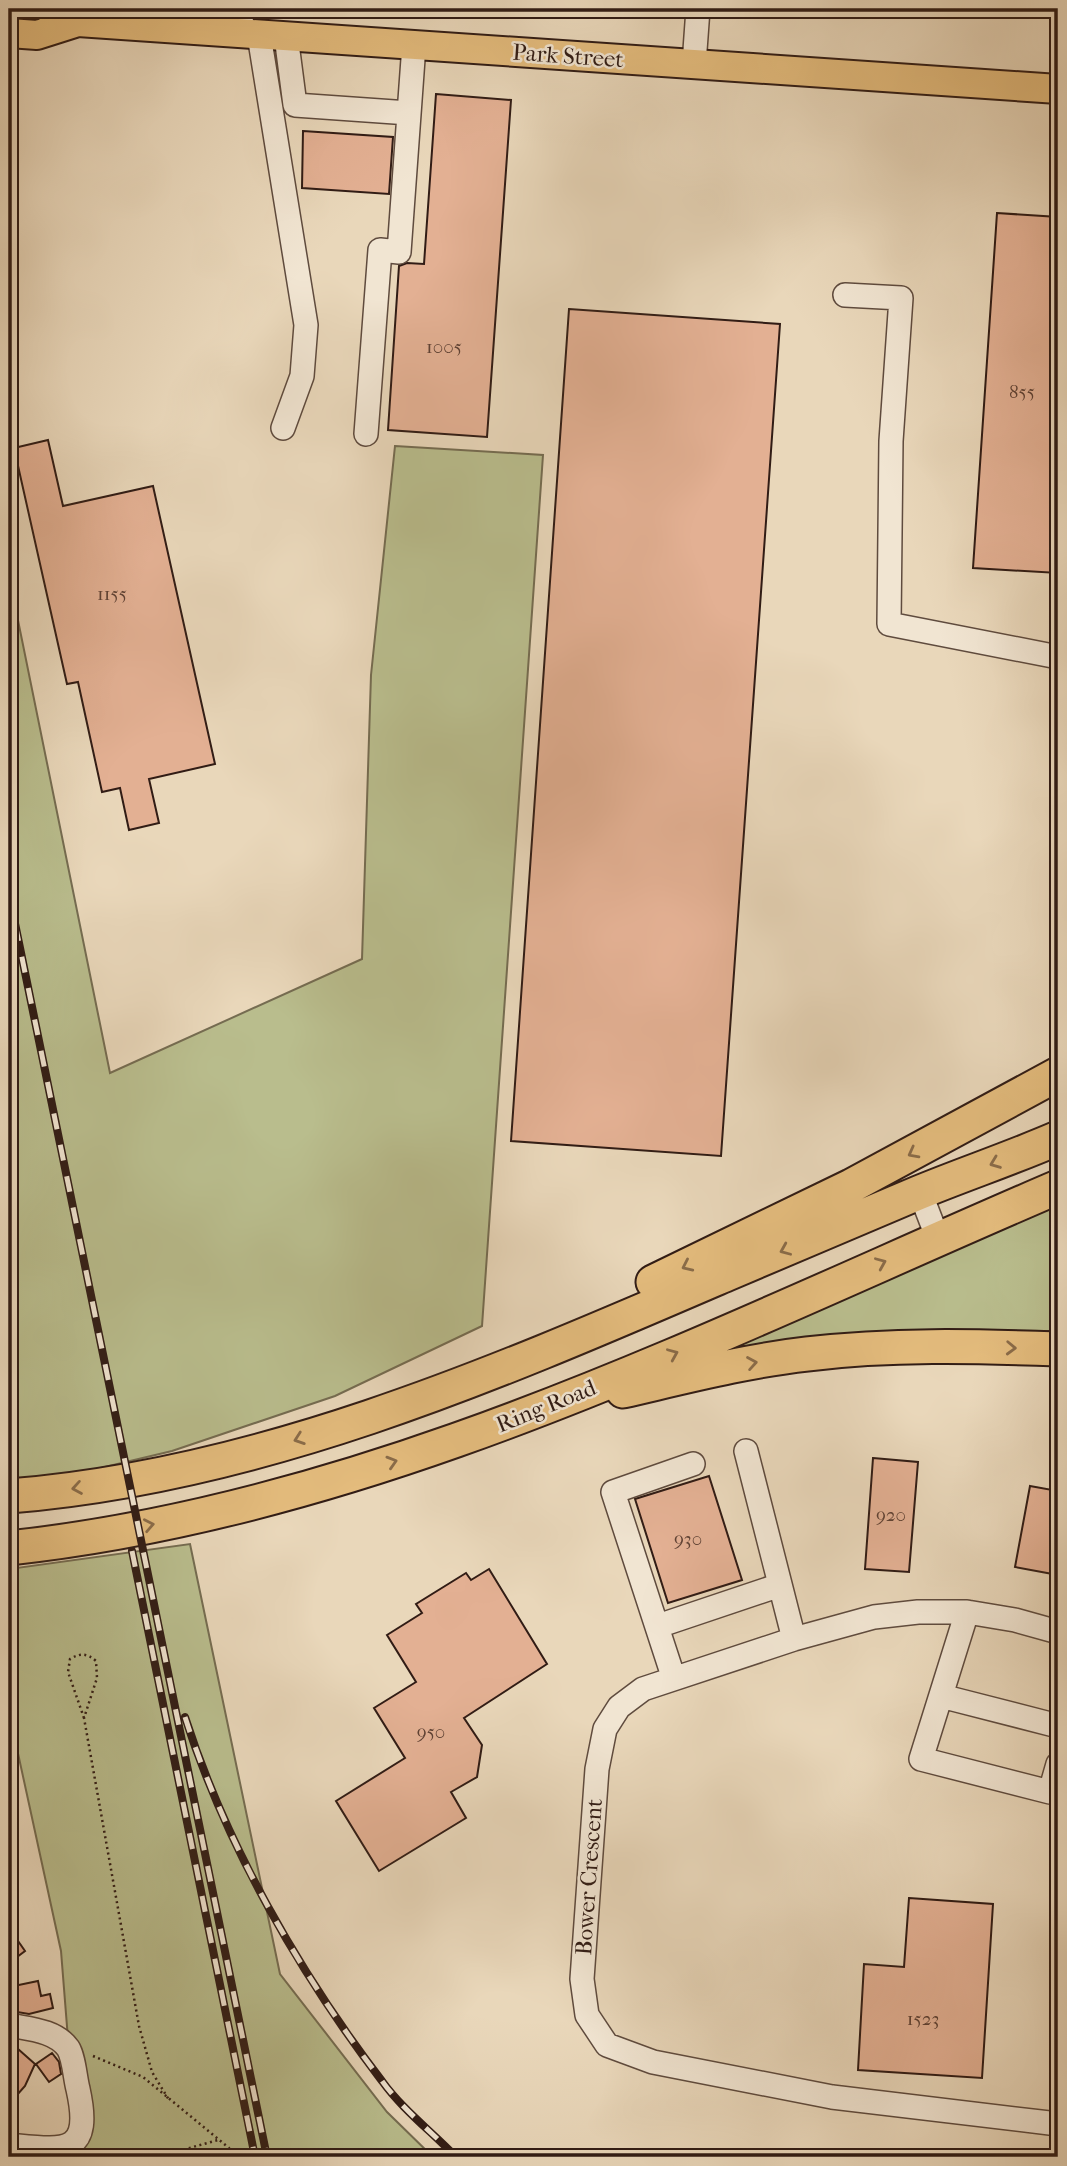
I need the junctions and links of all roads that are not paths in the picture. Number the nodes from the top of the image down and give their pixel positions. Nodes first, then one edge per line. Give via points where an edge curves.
1 (49, 9) edge
2 (698, 9) edge
3 (141, 18) edge
4 (78, 22) junction
5 (257, 28) edge
6 (9, 33) edge
7 (414, 45) junction
8 (694, 64) junction
9 (1058, 89) edge
10 (409, 113) junction
11 (845, 295) dead end
12 (283, 428) dead end
13 (366, 434) dead end
14 (1058, 657) edge
15 (1058, 1073) edge
16 (1058, 1138) edge
17 (1058, 1187) edge
18 (920, 1192) junction
19 (938, 1239) junction
20 (1058, 1349) edge
21 (542, 1409) junction
22 (347, 1423) junction
23 (746, 1451) dead end
24 (692, 1464) dead end
25 (9, 1496) edge
26 (9, 1548) edge
27 (780, 1585) junction
28 (967, 1612) junction
29 (658, 1626) junction
30 (1058, 1632) edge
31 (794, 1639) junction
32 (673, 1676) junction
33 (942, 1696) junction
34 (1058, 1726) edge
35 (1058, 1764) edge
36 (9, 2025) edge
37 (1058, 2124) edge
38 (9, 2145) edge

1 - 4 main road, Park Street
2 - 8 street
3 - 4 main road, Park Street
3 - 5 main road, Park Street
4 - 6 main road, Park Street via 37,35
5 - 7 main road, Park Street
5 - 10 street via 296,105
5 - 12 street via 306,325 302,376
7 - 8 main road, Park Street
7 - 10 street
8 - 9 main road, Park Street
10 - 13 street via 399,252 380,250
11 - 14 street via 901,298 891,441 889,624
15 -> 22 highway via 851,1186 701,1260
16 -> 18 highway
17 - 19 highway, Ring Road
18 - 19 street
18 -> 22 highway via 496,1373
21 -> 19 highway, Ring Road
21 -> 20 highway via 805,1354 875,1347
26 -> 21 highway, Ring Road via 204,1515 314,1487
22 -> 25 highway via 275,1448 198,1467
23 - 27 street
24 - 29 street via 612,1492
27 - 29 street
27 - 31 street
28 - 30 street, Bower Crescent
28 - 31 street, Bower Crescent via 874,1617
28 - 33 street
29 - 32 street
31 - 32 street, Bower Crescent
32 - 37 street, Bower Crescent via 643,1689 620,1707 605,1729 597,1769 582,1979 587,2015 607,2045 653,2062 832,2097
33 - 34 street
33 - 35 street via 921,1759 1050,1792
36 - 38 street via 50,2034 69,2048 84,2118 82,2132 74,2142 54,2150

